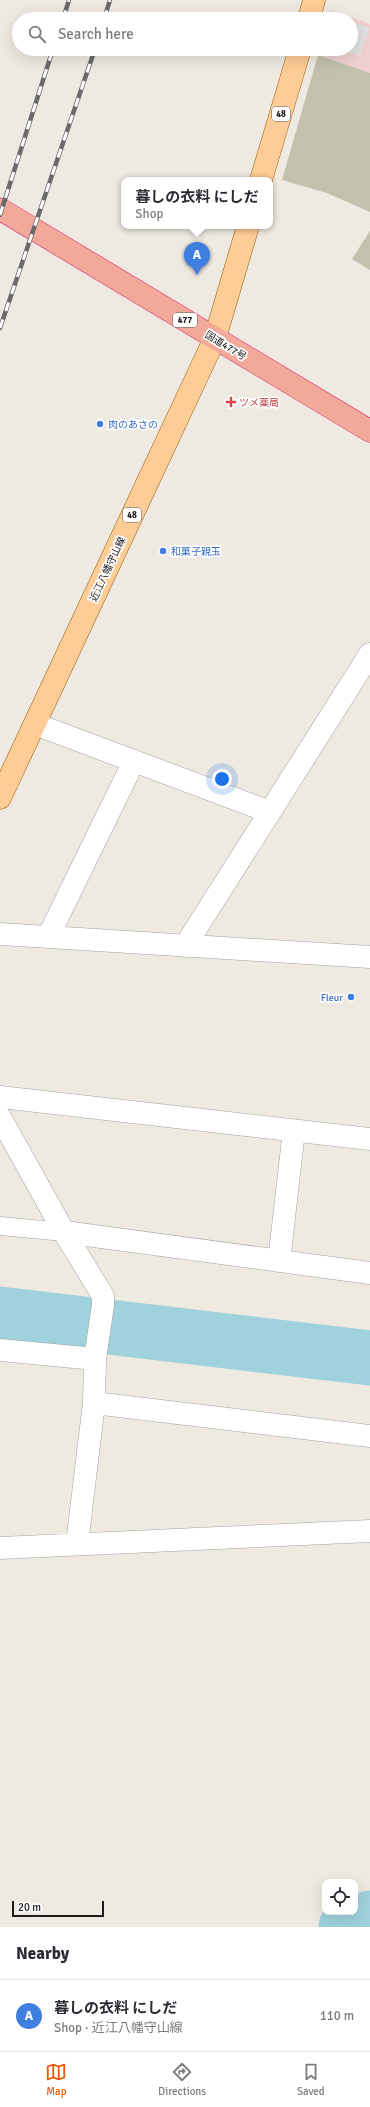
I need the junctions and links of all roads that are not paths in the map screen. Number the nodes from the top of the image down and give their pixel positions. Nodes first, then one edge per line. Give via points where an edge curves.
1 (314, 0) edge
2 (311, 12) edge
3 (298, 56) edge
4 (262, 177) edge
5 (0, 209) edge
6 (247, 229) edge
7 (215, 338) junction
8 (370, 431) edge
9 (370, 654) edge
10 (34, 724) junction
11 (134, 761) junction
12 (0, 798) edge
13 (270, 812) junction
14 (0, 934) edge
15 (48, 937) junction
16 (185, 946) junction
17 (367, 951) edge
18 (0, 1097) edge
19 (0, 1117) edge
20 (294, 1131) junction
21 (370, 1139) edge
22 (0, 1226) edge
23 (64, 1232) junction
24 (279, 1261) junction
25 (370, 1273) edge
26 (0, 1350) edge
27 (97, 1351) junction
28 (94, 1403) junction
29 (370, 1436) edge
30 (370, 1531) edge
31 (77, 1544) junction
32 (0, 1548) edge

1 - 2 main road
3 - 4 main road, 48
5 - 7 highway, 国道477号 / 477
6 - 7 main road, 近江八幡守山線 / 48
7 - 8 highway, 国道477号 / 477
7 - 10 main road, 近江八幡守山線 / 48
9 - 13 street
10 - 11 street
10 - 12 main road, 近江八幡守山線 / 48
11 - 13 street
11 - 15 street
13 - 16 street
14 - 15 street
15 - 16 street
16 - 17 street
18 - 20 street
19 - 23 street
20 - 21 street
20 - 24 street
22 - 23 lane
23 - 24 street
23 - 27 street via 103,1296
24 - 25 street
26 - 27 street
27 - 28 street
28 - 29 street
28 - 31 street
30 - 31 street
31 - 32 street

